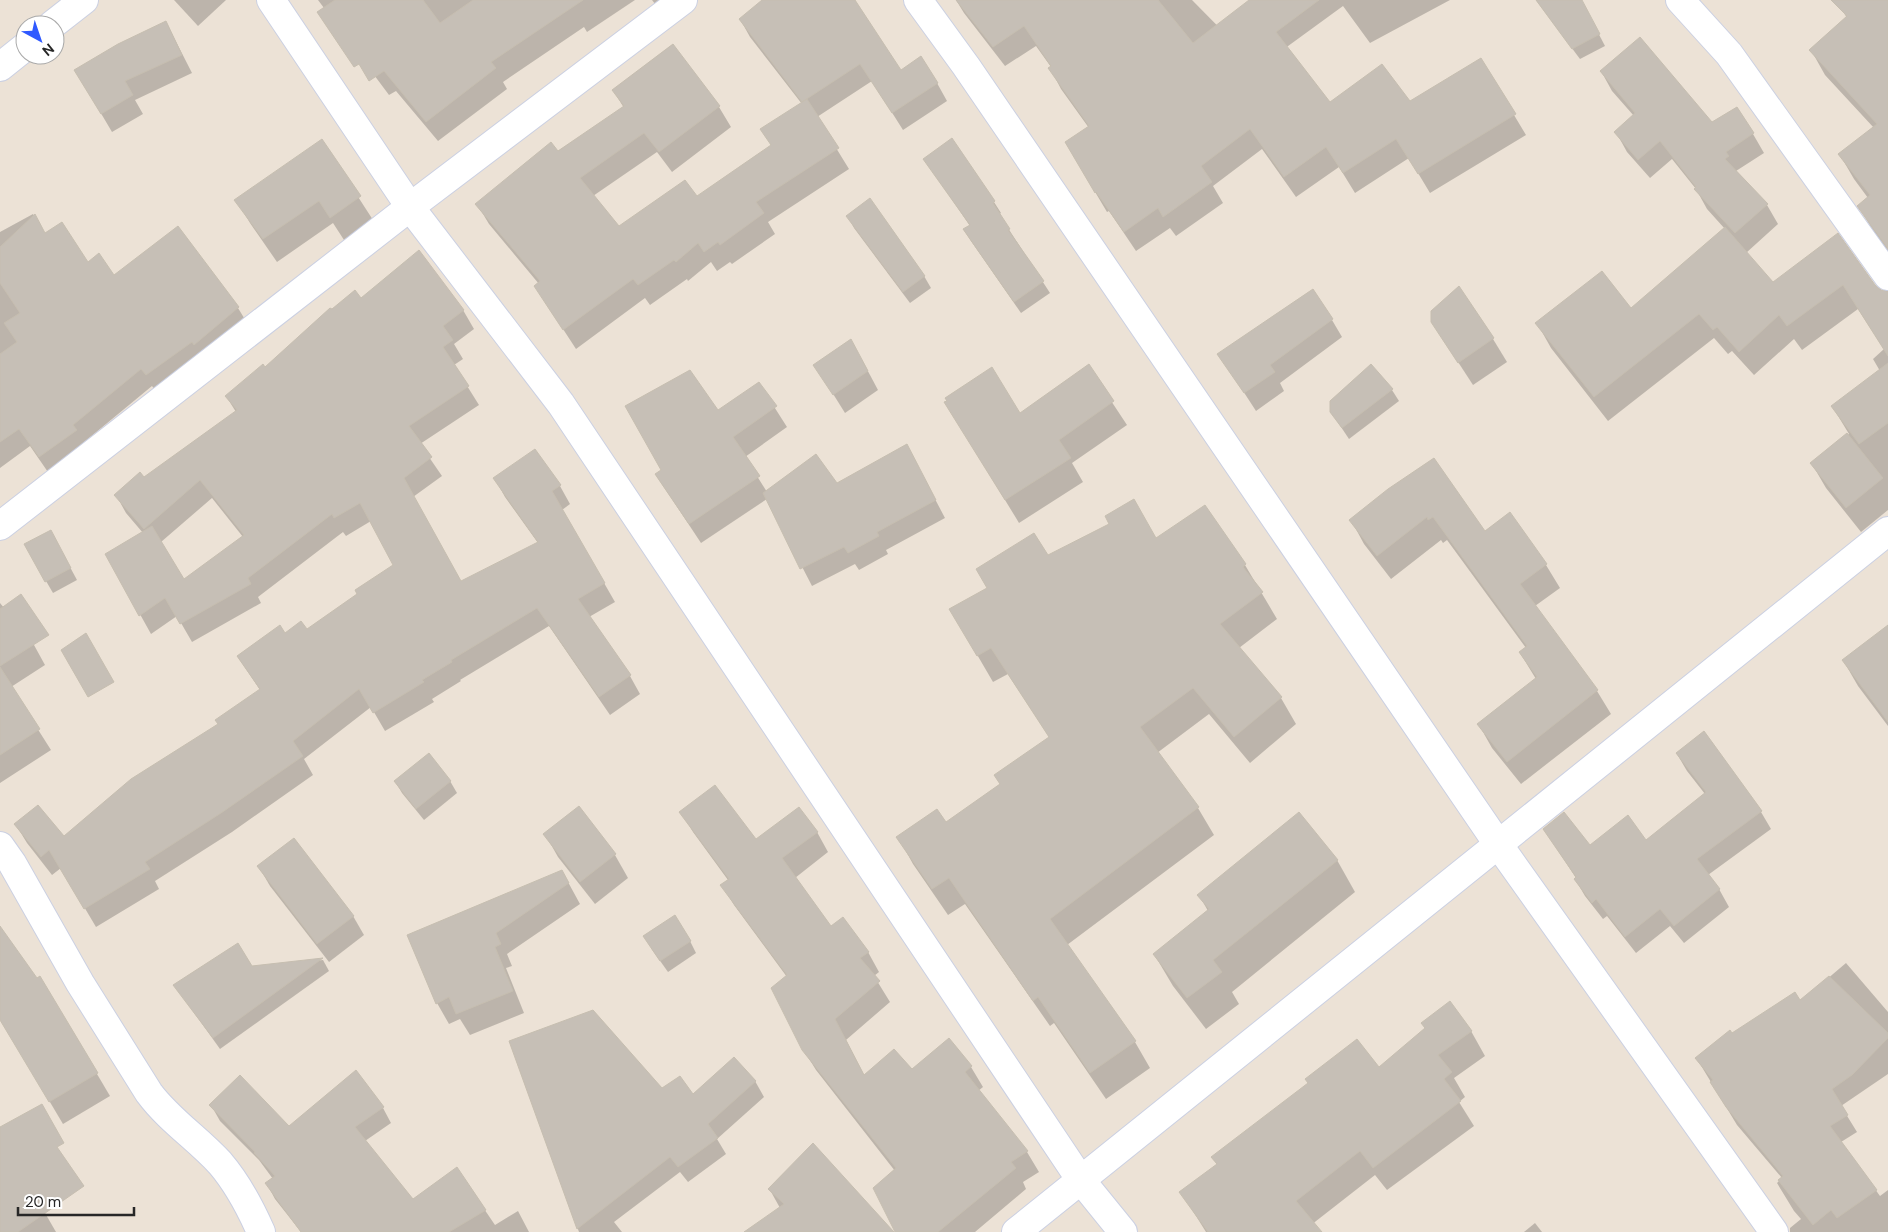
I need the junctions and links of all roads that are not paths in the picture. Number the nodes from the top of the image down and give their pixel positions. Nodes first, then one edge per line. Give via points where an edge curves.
1 (84, 0) edge
2 (271, 0) edge
3 (683, 0) edge
4 (918, 0) edge
5 (1680, 0) edge
6 (65, 15) edge
7 (15, 55) edge
8 (0, 67) edge
9 (410, 207) junction
10 (1888, 276) edge
11 (0, 526) edge
12 (1888, 531) edge
13 (1498, 844) junction
14 (0, 846) edge
15 (1080, 1179) junction
16 (261, 1232) edge
17 (1016, 1232) edge
18 (1123, 1232) edge
19 (1774, 1232) edge

1 - 6 street
2 - 9 street
3 - 9 street
4 - 13 street
5 - 10 street via 1729,54
7 - 8 street
9 - 11 street
9 - 15 street via 561,404
12 - 13 street
13 - 15 street
13 - 19 street
14 - 16 street via 149,1093 161,1109 219,1162 249,1204
15 - 17 street
15 - 18 street

